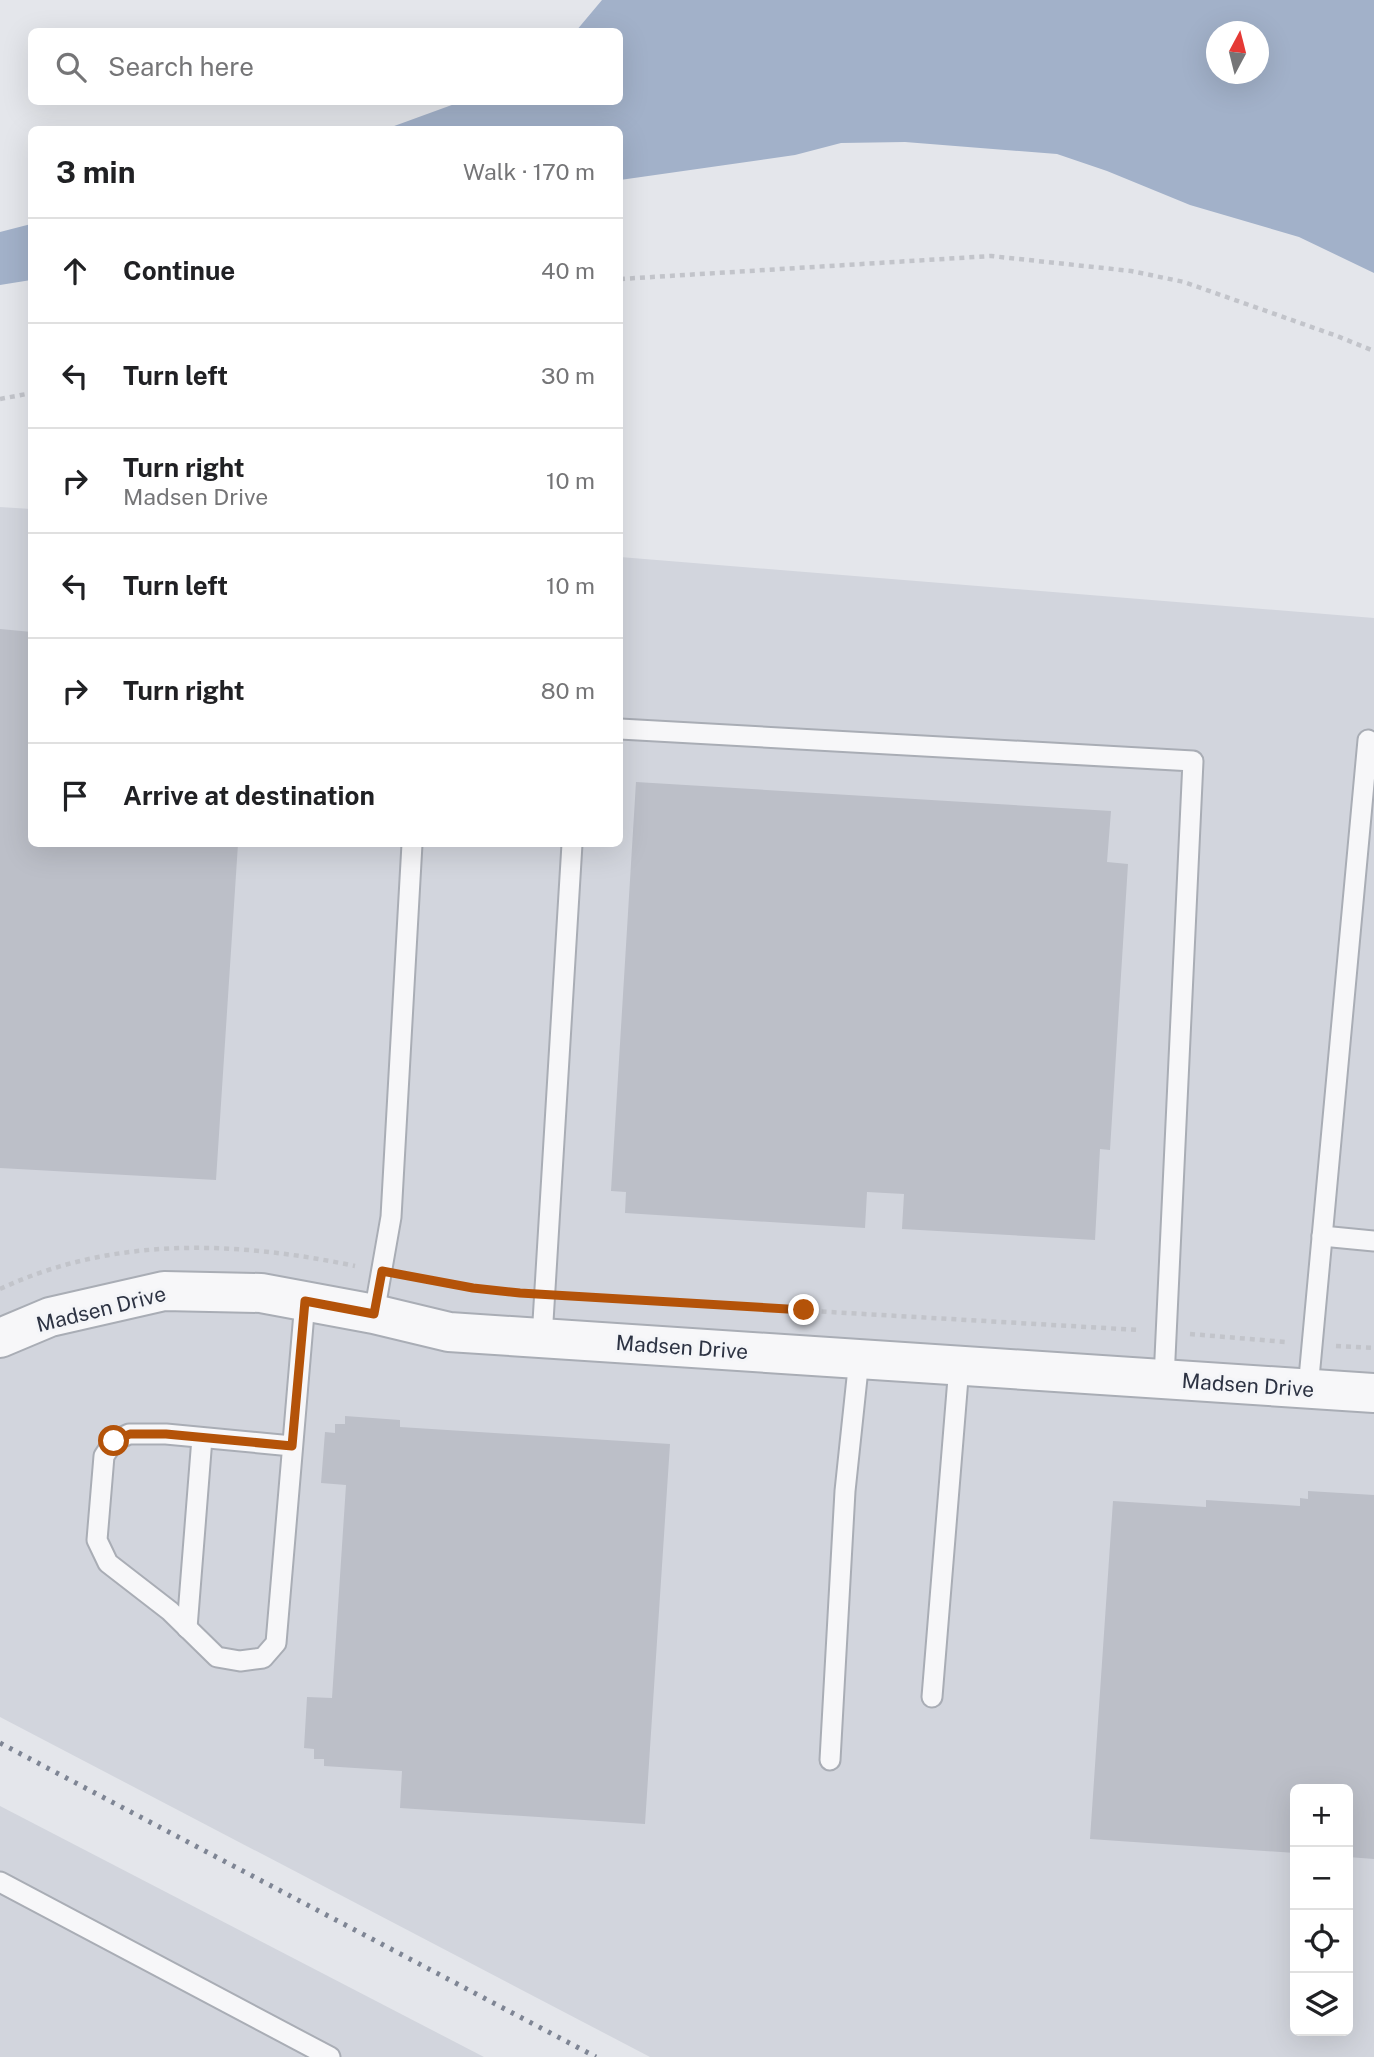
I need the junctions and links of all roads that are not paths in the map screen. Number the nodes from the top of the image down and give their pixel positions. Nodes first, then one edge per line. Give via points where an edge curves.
1 (623, 729) edge
2 (1368, 740) dead end
3 (412, 847) edge
4 (572, 847) edge
5 (1322, 1236) junction
6 (1374, 1241) edge
7 (305, 1301) junction
8 (374, 1314) junction
9 (0, 1338) edge
10 (542, 1338) junction
11 (859, 1359) junction
12 (959, 1366) junction
13 (1164, 1379) junction
14 (1308, 1389) junction
15 (1374, 1393) edge
16 (202, 1438) junction
17 (292, 1446) junction
18 (187, 1628) junction
19 (932, 1697) dead end
20 (831, 1760) dead end
21 (0, 1882) edge
22 (330, 2057) edge

1 - 13 lane via 1193,761
2 - 5 lane
3 - 8 lane via 391,1217
4 - 10 lane
5 - 6 lane
5 - 14 lane
7 - 8 street, Madsen Drive
7 - 9 street, Madsen Drive via 261,1293 164,1291 50,1317
7 - 17 lane
8 - 10 street, Madsen Drive via 449,1332
10 - 11 street, Madsen Drive
11 - 12 street, Madsen Drive
11 - 20 lane via 845,1490
12 - 13 street, Madsen Drive
12 - 19 lane
13 - 14 street, Madsen Drive
14 - 15 street, Madsen Drive
16 - 17 lane
16 - 18 lane
16 - 18 lane via 130,1434 114,1441 104,1455 97,1540 108,1563
17 - 18 lane via 276,1643 263,1658 240,1661 217,1657
21 - 22 lane

